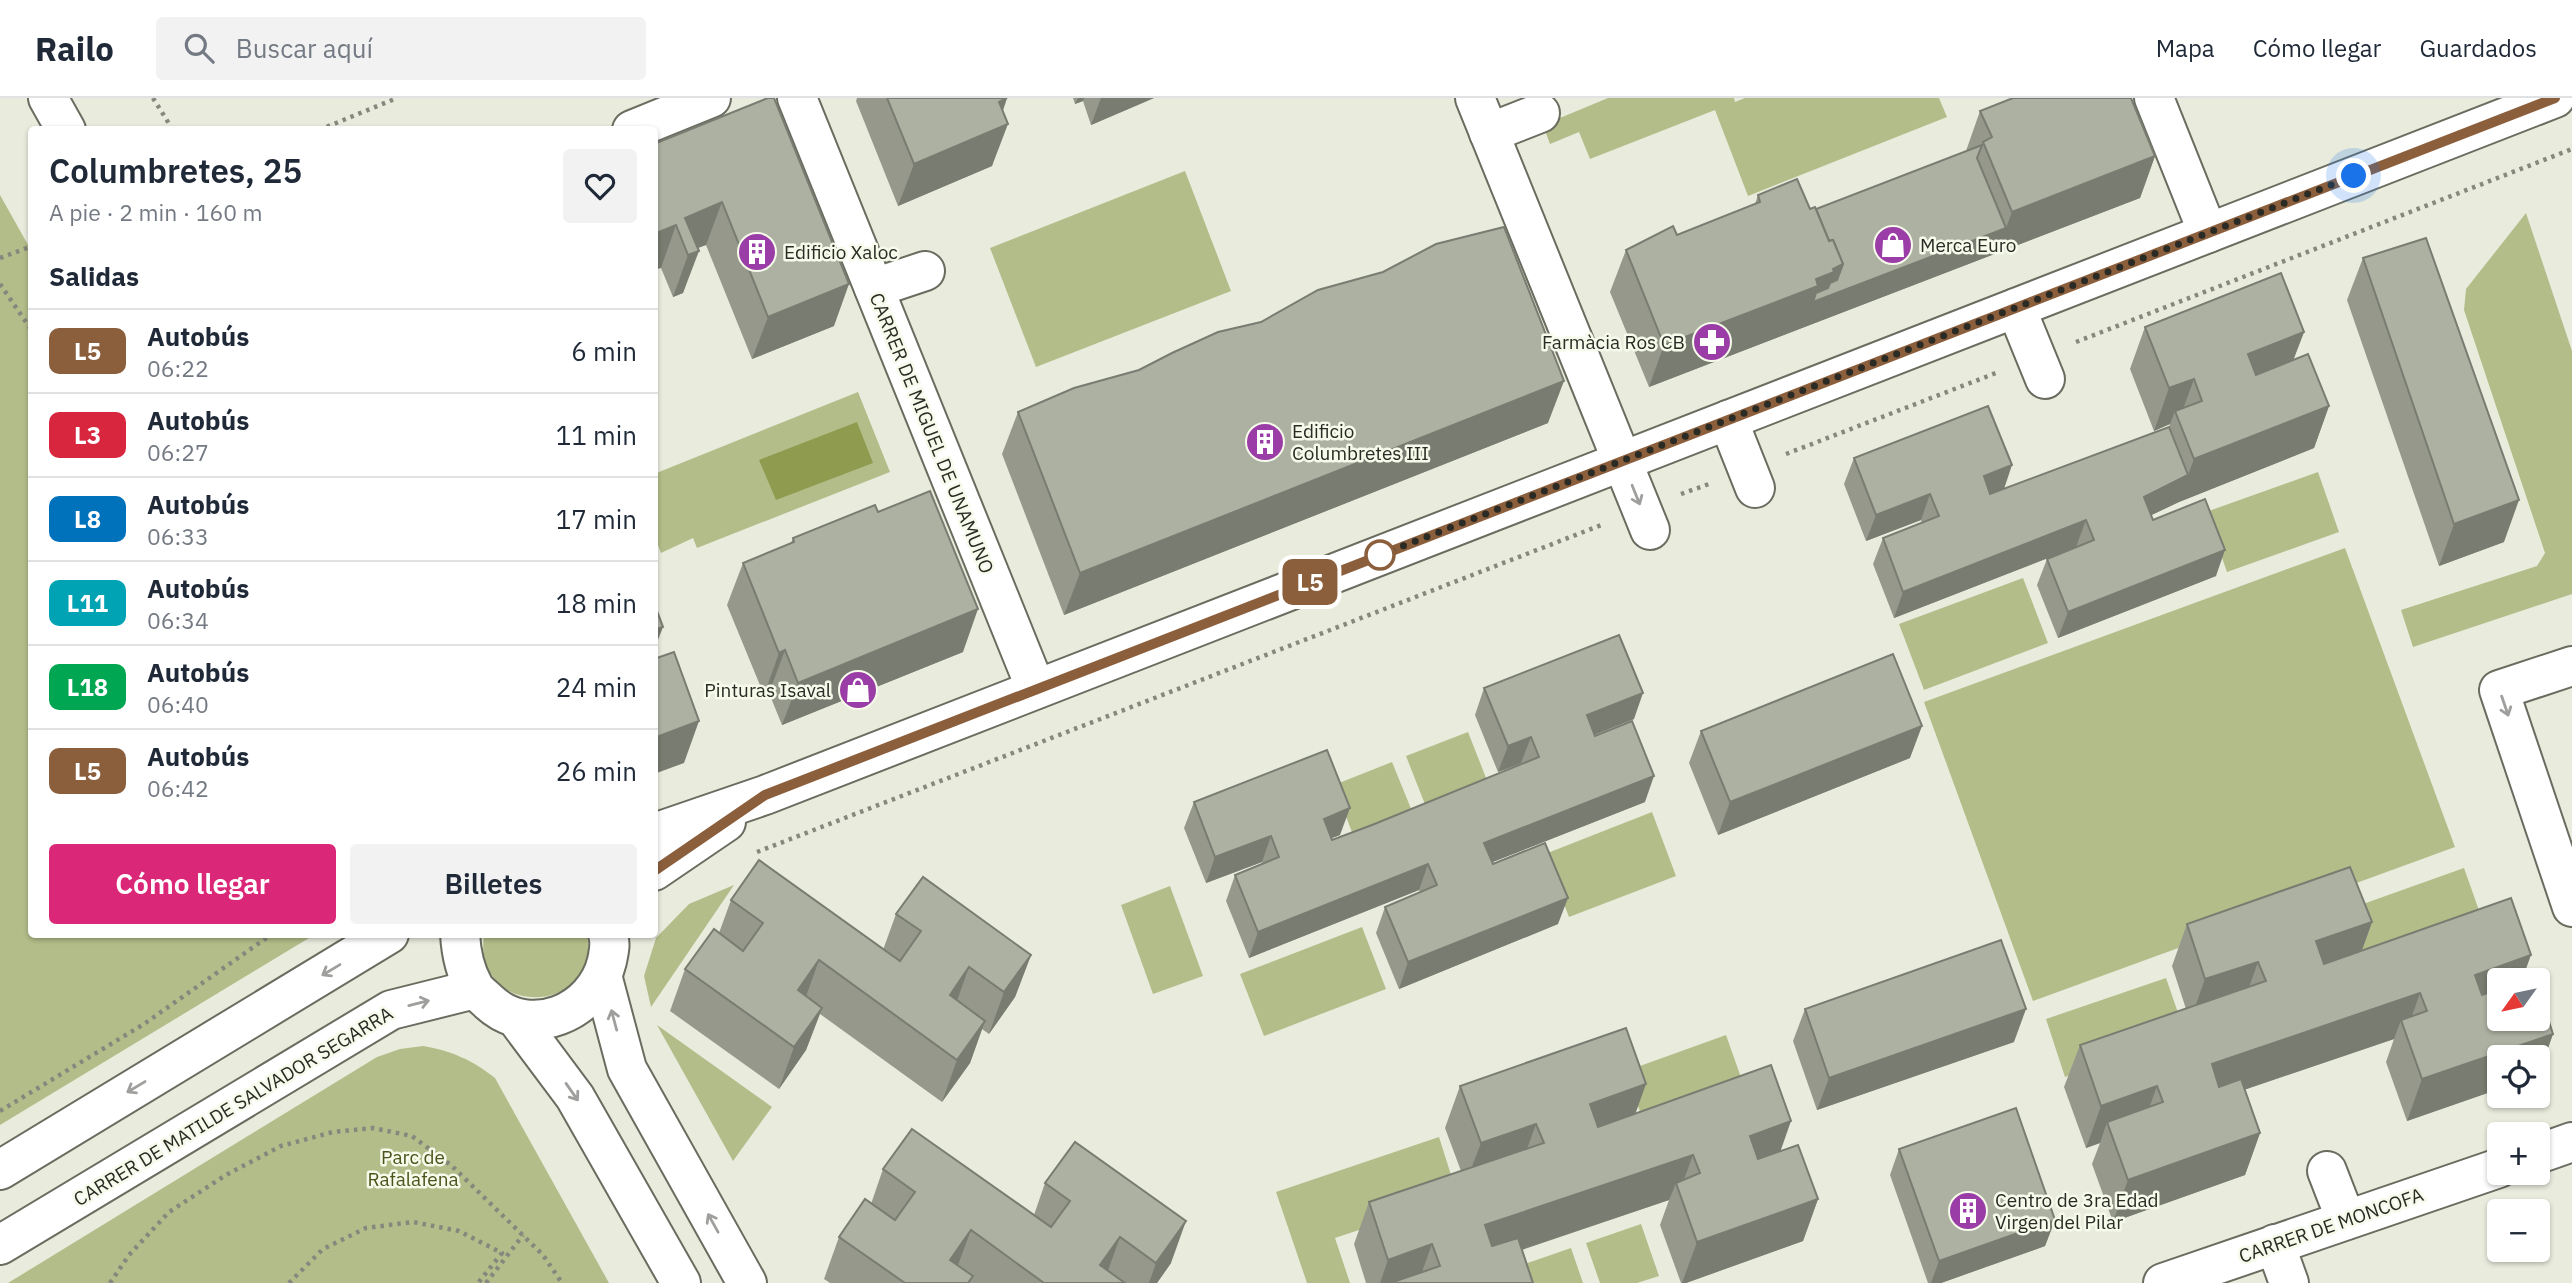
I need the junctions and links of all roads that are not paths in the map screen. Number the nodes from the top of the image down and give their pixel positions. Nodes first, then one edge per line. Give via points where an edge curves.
1 (48, 98) edge
2 (711, 98) edge
3 (797, 98) edge
4 (2154, 98) edge
5 (2555, 98) edge
6 (1541, 113) dead end
7 (1482, 115) edge
8 (64, 126) edge
9 (642, 126) edge
10 (2208, 233) junction
11 (925, 271) dead end
12 (874, 288) junction
13 (2015, 308) junction
14 (2045, 379) dead end
15 (1728, 420) junction
16 (1622, 461) junction
17 (1755, 488) dead end
18 (1650, 530) dead end
19 (2572, 666) edge
20 (1036, 690) junction
21 (765, 795) junction
22 (658, 832) edge
23 (658, 868) edge
24 (2572, 907) edge
25 (382, 938) edge
26 (461, 938) edge
27 (609, 938) edge
28 (603, 979) junction
29 (475, 989) junction
30 (516, 1018) junction
31 (2572, 1142) edge
32 (2550, 1150) edge
33 (0, 1170) edge
34 (2327, 1171) dead end
35 (2487, 1172) edge
36 (2346, 1220) junction
37 (2275, 1244) junction
38 (0, 1245) edge
39 (681, 1283) edge
40 (747, 1283) edge
41 (2163, 1283) edge
42 (2289, 1283) edge

1 - 8 street
2 - 9 street
3 - 12 street, CARRER DE MIGUEL DE UNAMUNO
4 - 10 street
5 - 10 street
6 - 7 street
7 - 16 street
10 - 13 street
11 - 12 street
12 - 20 street, CARRER DE MIGUEL DE UNAMUNO
13 - 14 street
13 - 15 street
15 - 16 street
15 - 17 street
16 -> 18 street
16 - 20 street
19 -> 24 street via 2500,690
20 - 21 street
21 - 22 street
21 - 23 street
25 -> 33 street
26 - 29 street via 466,970
27 - 28 street
28 - 30 street via 581,1005 550,1019
40 -> 28 street via 627,1069
29 - 30 street via 497,1010
38 -> 29 street, CARRER DE MATILDE SALVADOR SEGARRA via 391,1010
30 -> 39 street via 575,1097
31 - 32 street
34 - 36 street
35 - 36 street, CARRER DE MONCOFA
36 - 37 street, CARRER DE MONCOFA
37 - 41 street, CARRER DE MONCOFA
37 - 42 street

